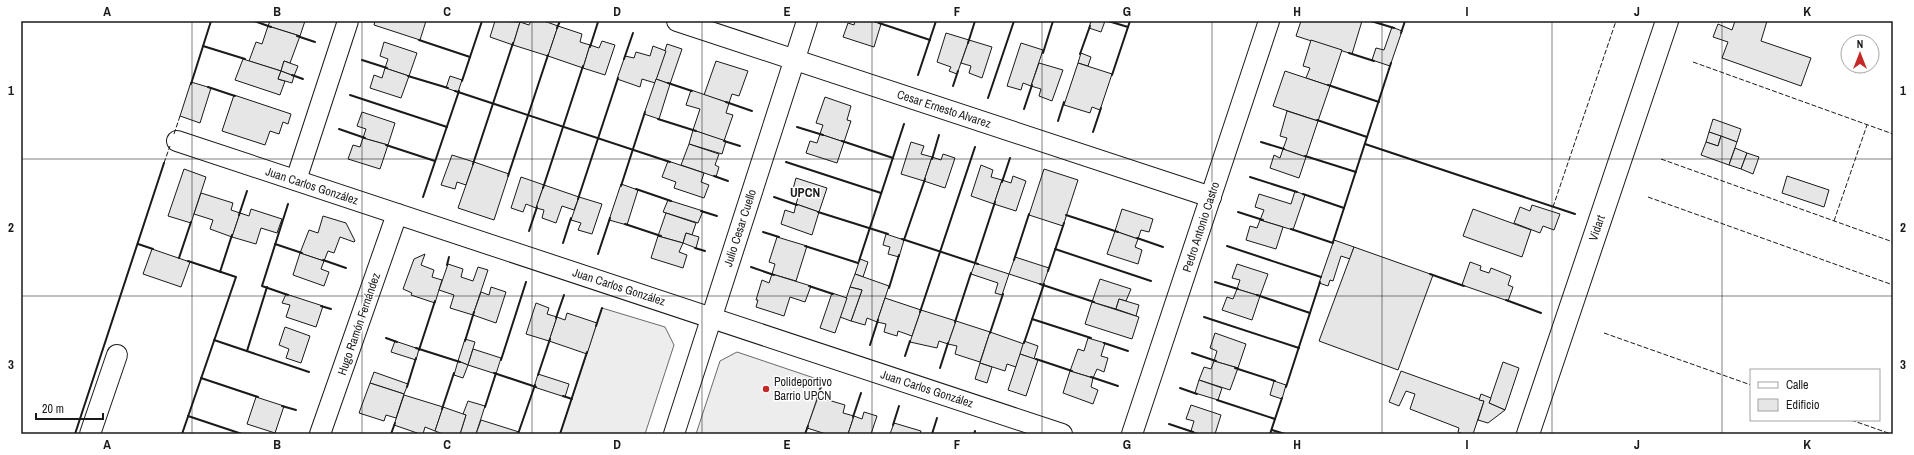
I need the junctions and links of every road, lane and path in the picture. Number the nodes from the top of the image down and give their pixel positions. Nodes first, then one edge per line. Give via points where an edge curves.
1 (348, 21) edge
2 (677, 21) edge
3 (807, 21) edge
4 (1269, 21) edge
5 (1667, 21) edge
6 (794, 60) junction
7 (177, 141) dead end
8 (296, 180) junction
9 (1211, 197) junction
10 (397, 214) junction
11 (711, 318) junction
12 (117, 355) dead end
13 (90, 434) edge
14 (320, 434) edge
15 (674, 434) edge
16 (1062, 434) edge
17 (1132, 434) edge
18 (1528, 434) edge

1 - 8 street
2 - 6 street, Cesar Ernesto Alvarez
3 - 6 street, Julio Cesar Cuello
4 - 9 street, Pedro Antonio Castro
5 - 18 street, Vidart
6 - 9 street, Cesar Ernesto Alvarez
6 - 11 street, Julio Cesar Cuello
7 - 8 street, Juan Carlos González
8 - 10 street, Juan Carlos González
9 - 17 street, Pedro Antonio Castro
10 - 11 street, Juan Carlos González
10 - 14 street, Hugo Ramón Fernández
11 - 15 street, Julio Cesar Cuello
11 - 16 street, Juan Carlos González
12 - 13 street

